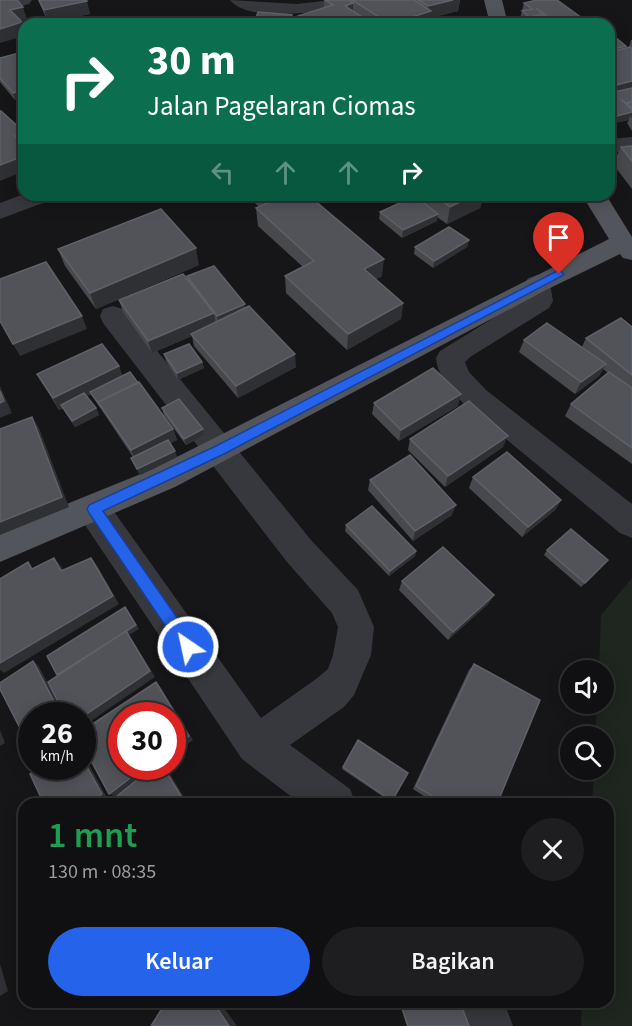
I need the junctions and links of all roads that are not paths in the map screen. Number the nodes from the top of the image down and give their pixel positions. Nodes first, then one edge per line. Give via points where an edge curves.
1 (23, 0) edge
2 (239, 0) edge
3 (356, 0) edge
4 (493, 0) edge
5 (0, 7) edge
6 (497, 18) edge
7 (632, 144) edge
8 (615, 145) edge
9 (28, 201) edge
10 (598, 201) edge
11 (0, 212) edge
12 (628, 247) edge
13 (537, 284) junction
14 (112, 316) dead end
15 (219, 450) junction
16 (93, 509) junction
17 (632, 523) edge
18 (0, 547) edge
19 (256, 746) junction
20 (327, 798) edge
21 (482, 1008) edge
22 (489, 1026) edge

1 - 5 street
2 - 3 street via 260,7 306,9
4 - 6 main road
7 - 8 street
9 - 11 street
10 - 12 main road
12 - 13 main road
13 - 15 main road
13 - 17 street via 540,301 526,313 463,347 450,358 450,365 476,398
14 - 15 street
15 - 16 main road
15 - 19 street via 345,602 356,627 352,655 341,682
16 - 18 main road
16 - 19 street
19 - 20 street
21 - 22 street

